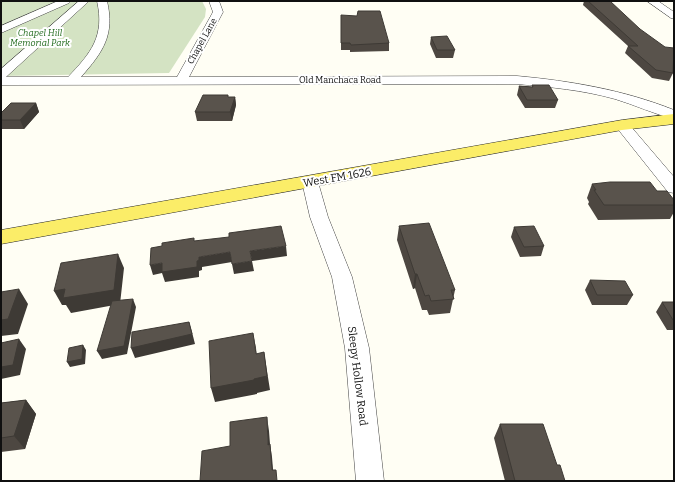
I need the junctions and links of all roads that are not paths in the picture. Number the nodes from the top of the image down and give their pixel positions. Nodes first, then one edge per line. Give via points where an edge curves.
1 (66, 1) edge
2 (84, 1) edge
3 (102, 1) edge
4 (214, 1) edge
5 (652, 1) edge
6 (674, 16) edge
7 (1, 30) edge
8 (1, 75) edge
9 (72, 80) junction
10 (181, 80) junction
11 (1, 81) edge
12 (674, 115) edge
13 (674, 119) edge
14 (622, 125) junction
15 (310, 182) junction
16 (674, 188) edge
17 (1, 237) edge
18 (370, 481) edge

1 - 7 street
2 - 8 street
3 - 9 street via 106,16 104,34 90,59
4 - 10 street, Chapel Lane via 218,12
5 - 6 street
9 - 10 street, Old Manchaca Road
9 - 11 street, Old Manchaca Road
10 - 12 street, Old Manchaca Road via 517,80 560,83 627,97
13 - 14 main road, West FM 1626
14 - 15 main road, West FM 1626
14 - 16 street
15 - 17 main road, West FM 1626
15 - 18 street, Sleepy Hollow Road via 319,217 342,277 357,348

